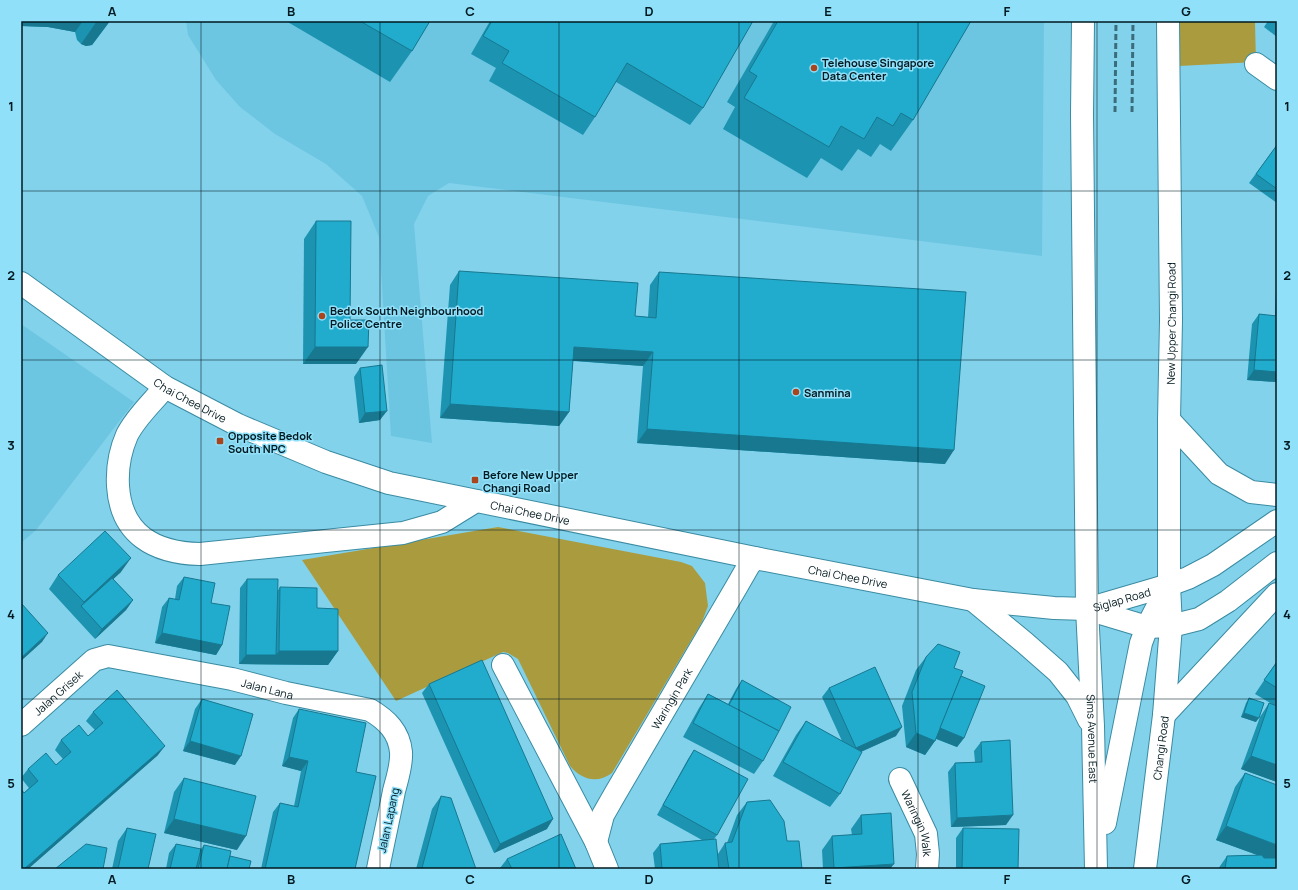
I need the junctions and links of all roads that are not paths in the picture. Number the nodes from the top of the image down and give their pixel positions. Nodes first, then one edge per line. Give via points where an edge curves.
1 (1083, 21) edge
2 (1168, 21) edge
3 (1256, 64) dead end
4 (1277, 79) edge
5 (21, 283) edge
6 (165, 387) junction
7 (1169, 420) junction
8 (1277, 495) edge
9 (476, 501) junction
10 (1277, 521) edge
11 (755, 558) junction
12 (1277, 563) edge
13 (1169, 585) junction
14 (1277, 594) edge
15 (973, 600) junction
16 (1087, 609) junction
17 (1171, 626) junction
18 (1147, 627) junction
19 (94, 660) joint
20 (503, 665) dead end
21 (1164, 715) junction
22 (21, 725) edge
23 (1093, 726) junction
24 (399, 770) joint
25 (900, 779) dead end
26 (596, 842) junction
27 (1097, 866) edge
28 (378, 869) edge
29 (607, 869) edge
30 (927, 869) edge
31 (1145, 869) edge

1 - 16 main road
2 - 7 main road, New Upper Changi Road via 1171,320
3 - 4 main road
5 - 6 main road, Chai Chee Drive
6 - 9 main road, Chai Chee Drive via 238,425 326,462 389,483
6 - 9 main road via 128,434 119,460 118,478 119,498 127,521 140,536 160,547 200,554 403,533 442,522
7 - 8 main road via 1219,474 1251,492
7 - 13 main road, New Upper Changi Road
9 - 11 main road, Chai Chee Drive
10 - 13 main road, Siglap Road via 1213,565
11 - 15 main road, Chai Chee Drive
11 - 26 main road, Waringin Park via 749,564 603,815
12 - 17 main road, Siglap Road via 1228,601 1199,619
13 - 16 main road, Siglap Road
13 - 17 main road, New Upper Changi Road
13 - 18 main road
14 - 21 main road
15 - 16 main road, Chai Chee Drive
15 - 23 main road via 1058,672 1077,696
16 - 18 main road, Siglap Road
16 - 23 main road, Sims Avenue East
17 - 18 main road, Siglap Road
17 - 21 main road, Changi Road
18 - 27 main road via 1132,681
19 - 22 main road, Jalan Grisek
19 - 24 main road, Jalan Lana via 108,656 232,679 370,710 386,721 396,734 401,753
20 - 26 main road
21 - 31 main road, Changi Road
23 - 27 main road, Sims Avenue East
24 - 28 main road, Jalan Lapang
25 - 30 main road, Waringin Walk via 926,834
26 - 29 main road

